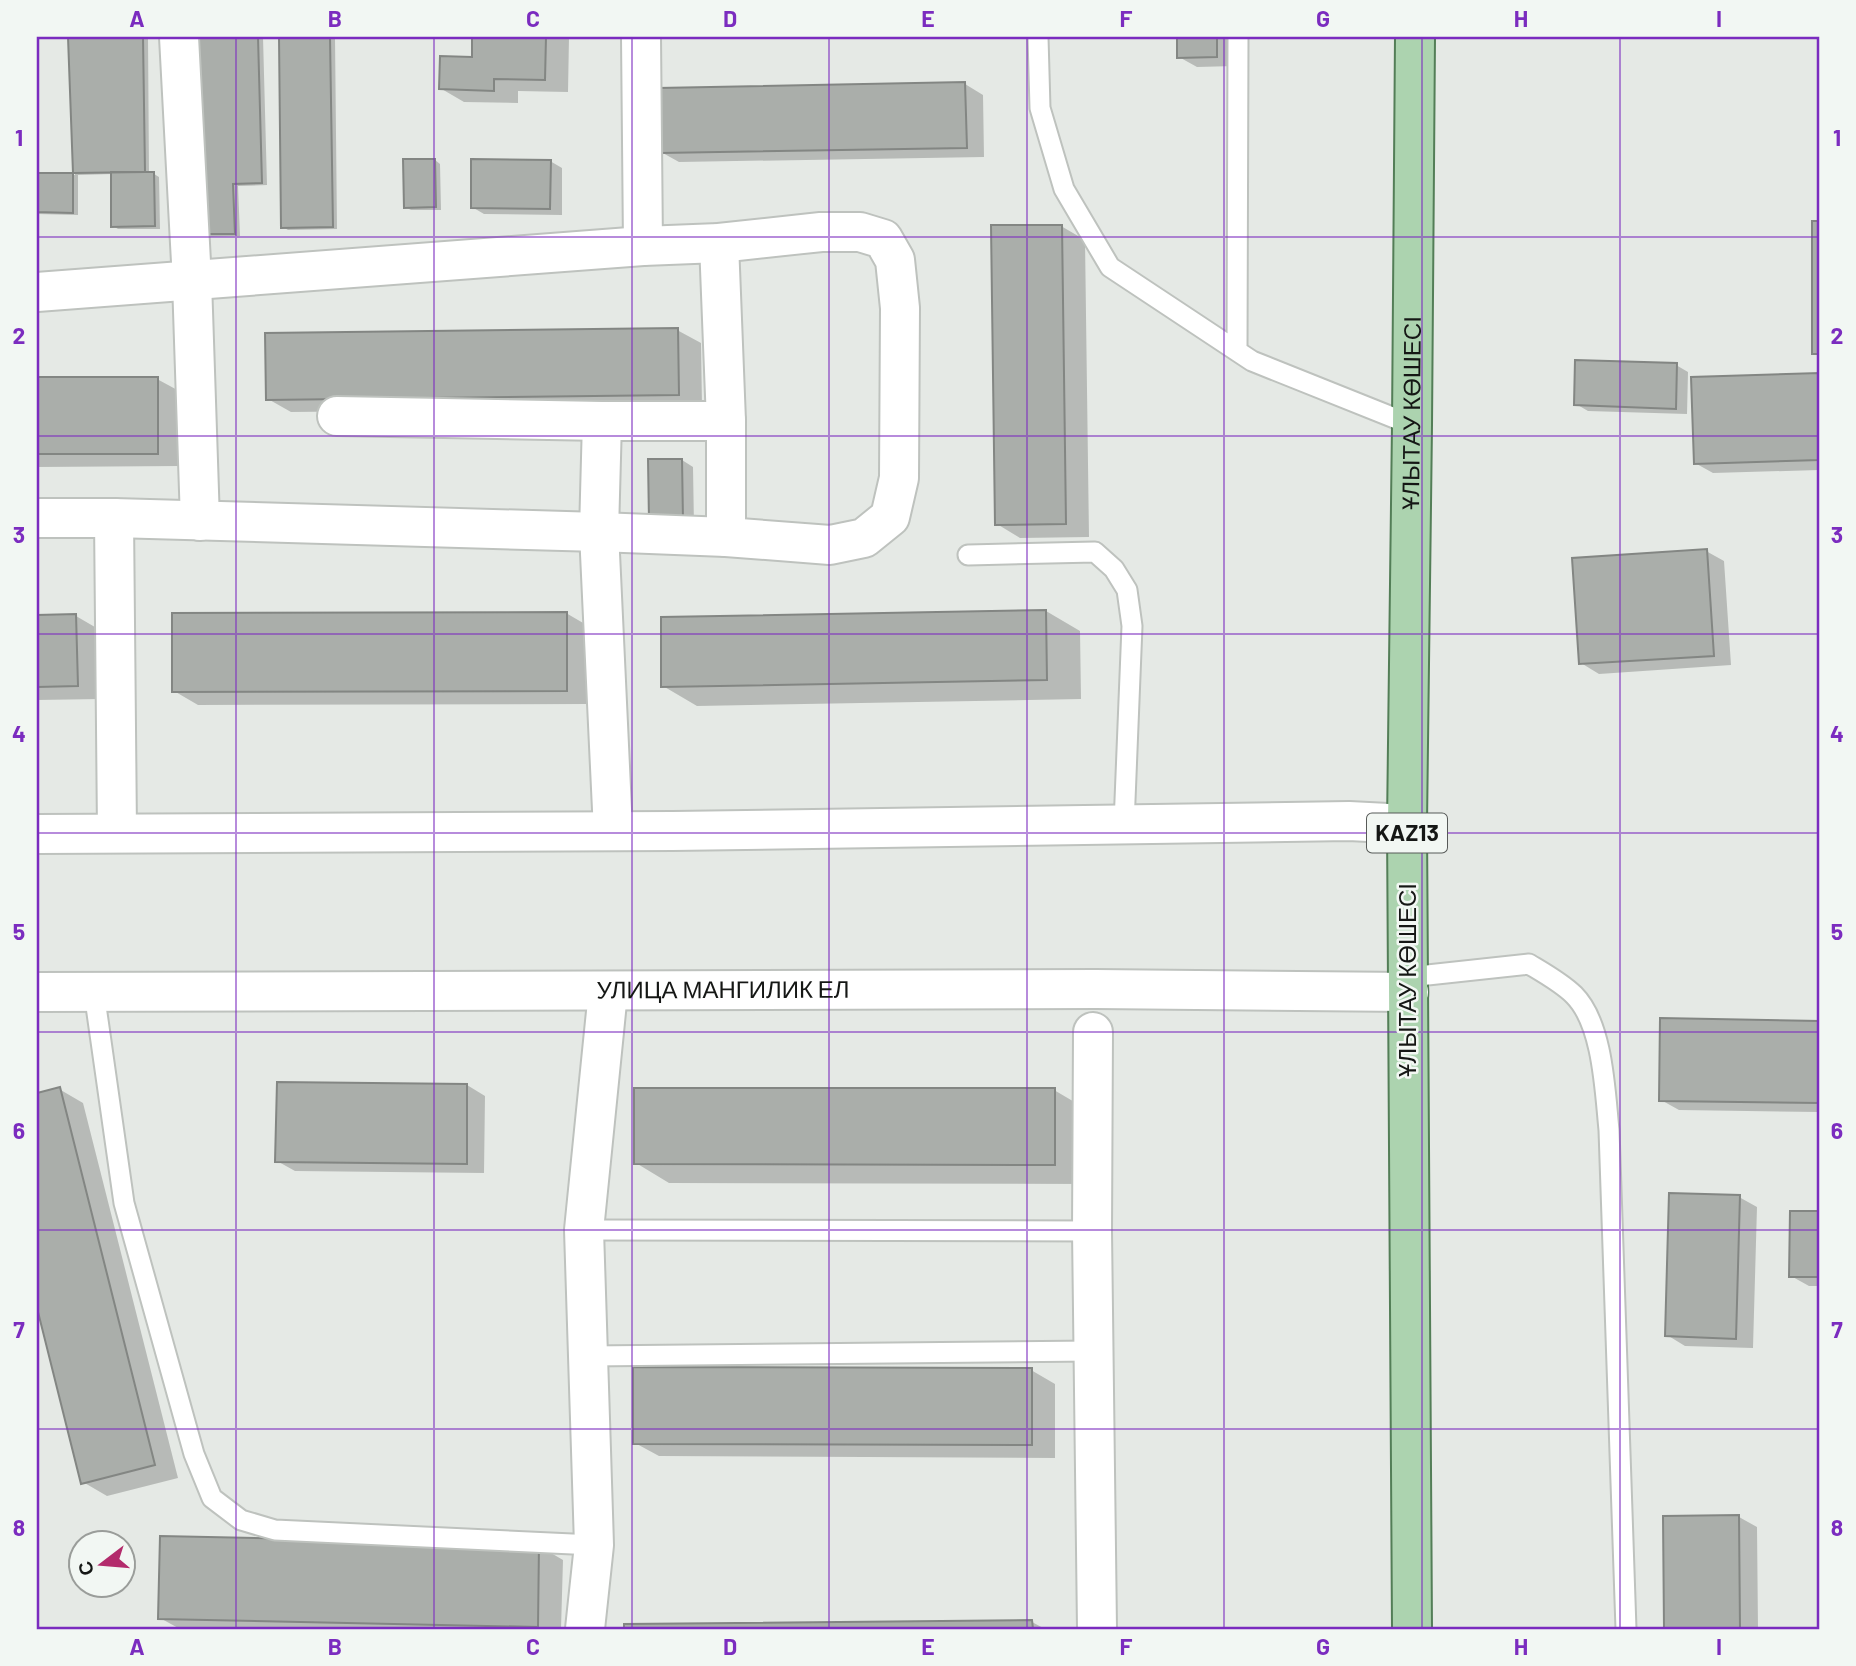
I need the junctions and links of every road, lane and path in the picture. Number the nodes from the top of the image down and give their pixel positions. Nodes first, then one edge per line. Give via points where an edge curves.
1 (179, 37) edge
2 (641, 37) edge
3 (1038, 37) edge
4 (1238, 37) edge
5 (1415, 37) edge
6 (719, 243) junction
7 (643, 246) junction
8 (192, 281) junction
9 (37, 292) edge
10 (1237, 351) junction
11 (337, 416) dead end
12 (602, 421) junction
13 (726, 421) junction
14 (1412, 425) junction
15 (114, 518) junction
16 (37, 519) edge
17 (201, 521) junction
18 (599, 532) junction
19 (726, 537) junction
20 (968, 555) dead end
21 (1407, 824) junction
22 (1124, 825) junction
23 (613, 831) junction
24 (117, 832) junction
25 (37, 834) edge
26 (1409, 985) junction
27 (37, 992) edge
28 (94, 992) junction
29 (608, 992) junction
30 (1093, 1032) dead end
31 (584, 1230) junction
32 (1092, 1231) junction
33 (1093, 1351) junction
34 (589, 1356) junction
35 (594, 1545) junction
36 (585, 1629) edge
37 (1097, 1629) edge
38 (1412, 1629) edge
39 (1626, 1629) edge

1 - 8 street
2 - 7 street
3 - 10 lane via 1040,108 1064,189 1111,267
4 - 10 lane
5 - 14 main road, ҰЛЫТАУ КӨШЕСІ / KAZ13
6 - 7 street
6 - 13 street
6 - 19 street via 821,232 860,232 883,239 895,260 900,308 898,478 890,517 864,538 830,545
7 - 8 street
8 - 9 street
8 - 17 street
10 - 14 lane
11 - 12 street
12 - 13 street
12 - 18 street
13 - 19 street
14 - 21 main road, ҰЛЫТАУ КӨШЕСІ / KAZ13
15 - 16 street
15 - 17 street
15 - 24 street
17 - 18 street
18 - 19 street
18 - 23 street
20 - 22 lane via 1095,552 1114,569 1127,590 1132,626
21 - 22 street
21 - 26 main road, ҰЛЫТАУ КӨШЕСІ / KAZ13
22 - 23 street
23 - 24 street
24 - 25 street
26 - 29 street, УЛИЦА МАНГИЛИК ЕЛ
26 - 38 main road, ҰЛЫТАУ КӨШЕСІ / KAZ13
26 - 39 lane via 1529,964 1575,995 1590,1020 1601,1056 1609,1130
27 - 28 street, УЛИЦА МАНГИЛИК ЕЛ
28 - 29 street, УЛИЦА МАНГИЛИК ЕЛ
28 - 35 lane via 124,1203 194,1454 212,1498 240,1520 275,1530
29 - 31 street
30 - 32 street
31 - 32 lane
31 - 34 street
32 - 33 street
33 - 34 lane
33 - 37 street
34 - 35 street
35 - 36 street

